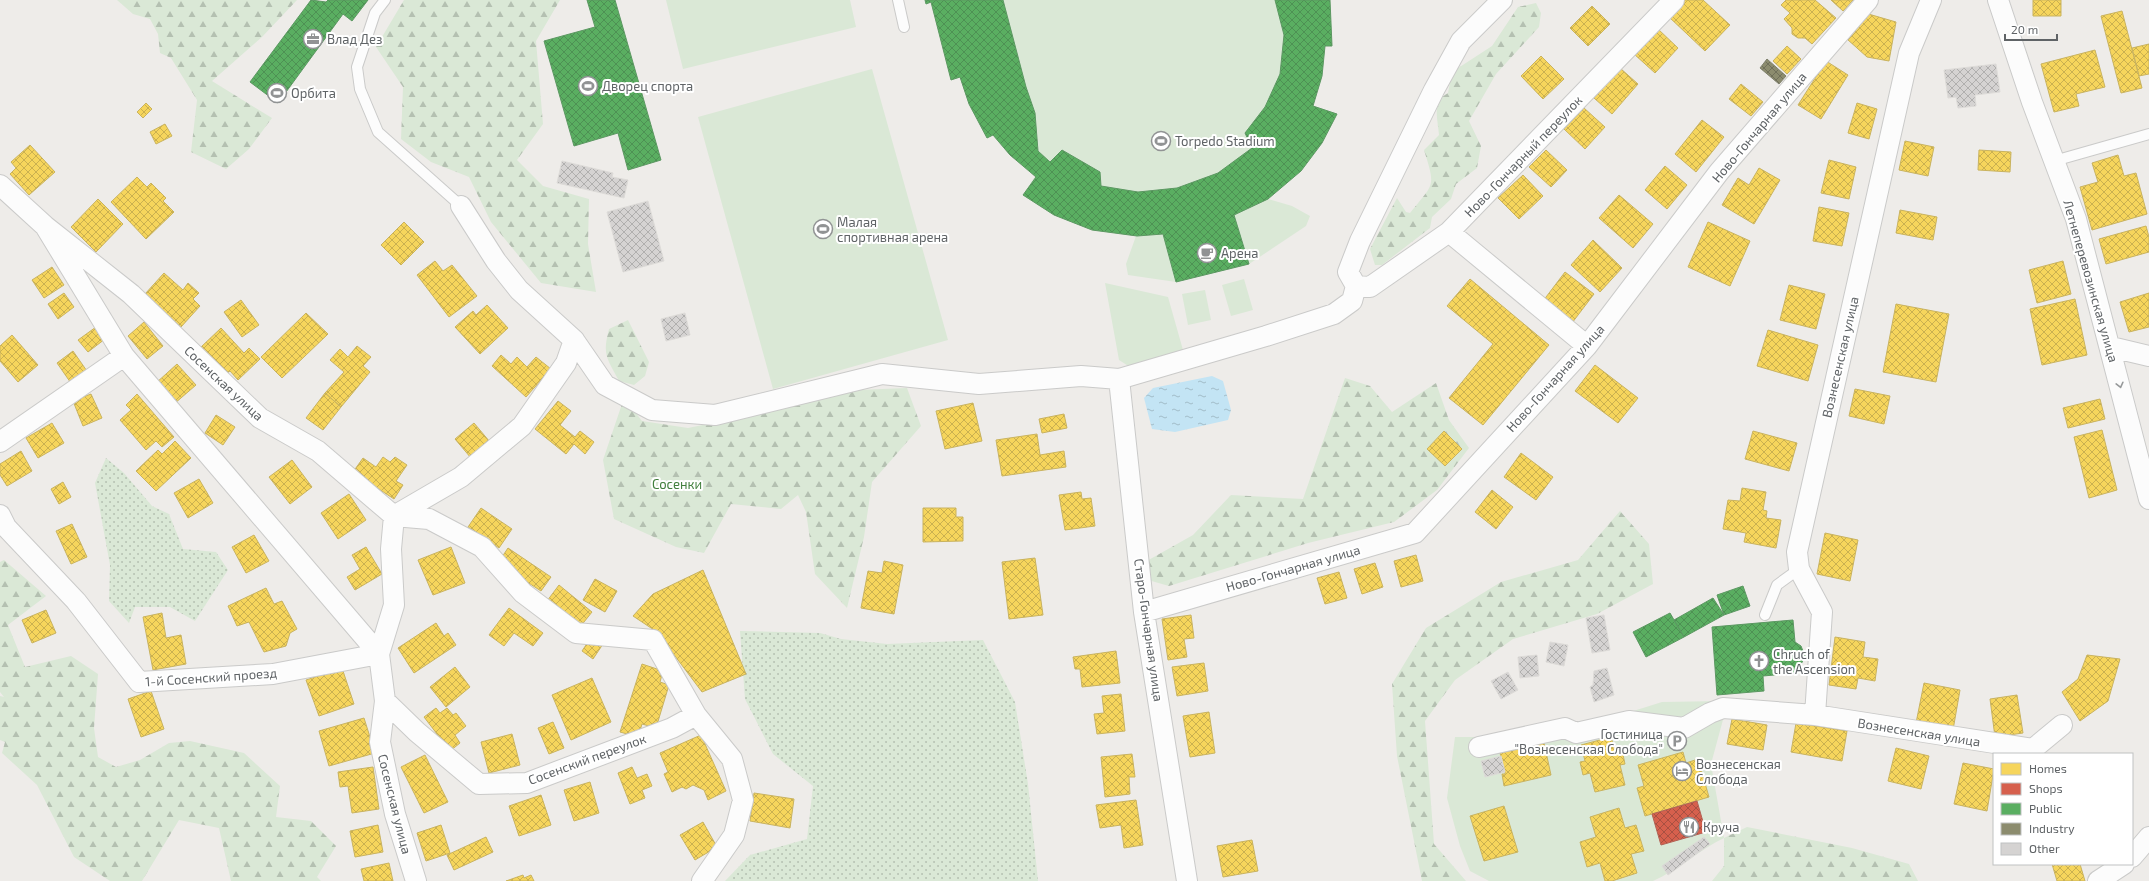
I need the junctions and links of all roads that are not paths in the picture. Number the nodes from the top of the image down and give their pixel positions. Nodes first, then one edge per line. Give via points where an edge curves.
1 (385, 0) edge
2 (898, 0) edge
3 (1502, 0) edge
4 (1674, 0) edge
5 (1868, 0) edge
6 (1931, 0) edge
7 (1998, 0) edge
8 (904, 27) dead end
9 (2149, 134) edge
10 (2054, 161) junction
11 (0, 185) edge
12 (461, 206) joint
13 (45, 226) junction
14 (1449, 232) junction
15 (1356, 286) junction
16 (574, 340) junction
17 (1587, 346) junction
18 (2111, 347) junction
19 (124, 356) junction
20 (2149, 356) edge
21 (1119, 379) junction
22 (0, 442) edge
23 (2149, 499) edge
24 (0, 515) edge
25 (394, 516) junction
26 (1799, 569) junction
27 (1144, 612) junction
28 (1765, 615) dead end
29 (379, 654) junction
30 (385, 701) junction
31 (696, 715) junction
32 (1815, 715) junction
33 (2062, 725) dead end
34 (1479, 747) dead end
35 (2149, 837) edge
36 (2133, 856) edge
37 (2122, 865) edge
38 (416, 881) edge
39 (702, 881) edge
40 (1187, 881) edge
41 (2098, 881) edge

1 - 12 lane via 375,13 358,67 360,89 378,132
2 - 8 lane
3 - 15 street via 1460,41 1434,90 1348,272
4 - 14 street, Ново-Гончарный переулок
5 - 17 street, Ново-Гончарная улица via 1720,172
6 - 26 street, Вознесенская улица via 1907,61 1797,552
7 - 10 street, Летнеперевозинская улица via 2029,96
9 - 10 lane
10 - 18 street, Летнеперевозинская улица via 2076,219
11 - 13 street, Сосенская улица
12 - 16 street via 496,261 520,290
13 - 19 street, Сосенская улица
13 - 25 street, Сосенская улица via 131,294 260,418 318,451
14 - 15 street, Ново-Гончарный переулок via 1370,287
14 - 17 street
15 - 21 street via 1352,301 1334,314
16 - 21 street via 605,385 652,410 679,414 715,415 882,374 979,384 1080,376
16 - 25 street via 566,363 522,426 461,477
17 - 27 street, Ново-Гончарная улица via 1415,533
18 - 20 street
18 -> 23 street, Летнеперевозинская улица
19 - 22 street
19 - 29 street, Сосенская улица
21 - 27 street, Старо-Гончарная улица
24 - 29 street, 1-й Сосенский проезд via 6,527 76,601 139,682 273,674
25 - 29 street, Сосенская улица via 391,549 394,605
25 - 31 street via 429,519 482,547 523,593 576,633 653,640
26 - 28 lane via 1777,585
26 - 32 street, Вознесенская улица via 1822,612
27 - 40 street, Старо-Гончарная улица
29 - 30 street, Сосенская улица
30 - 31 street, Сосенский переулок via 417,732 479,784 527,783 672,728
30 - 38 street, Сосенская улица via 380,742 395,814
31 - 39 street via 732,759 744,800 734,836
32 - 33 street, Вознесенская улица via 2033,749
32 - 34 street, Вознесенская улица via 1723,708 1710,712 1684,728 1630,721 1576,732 1566,728
35 - 36 street
37 - 41 street

